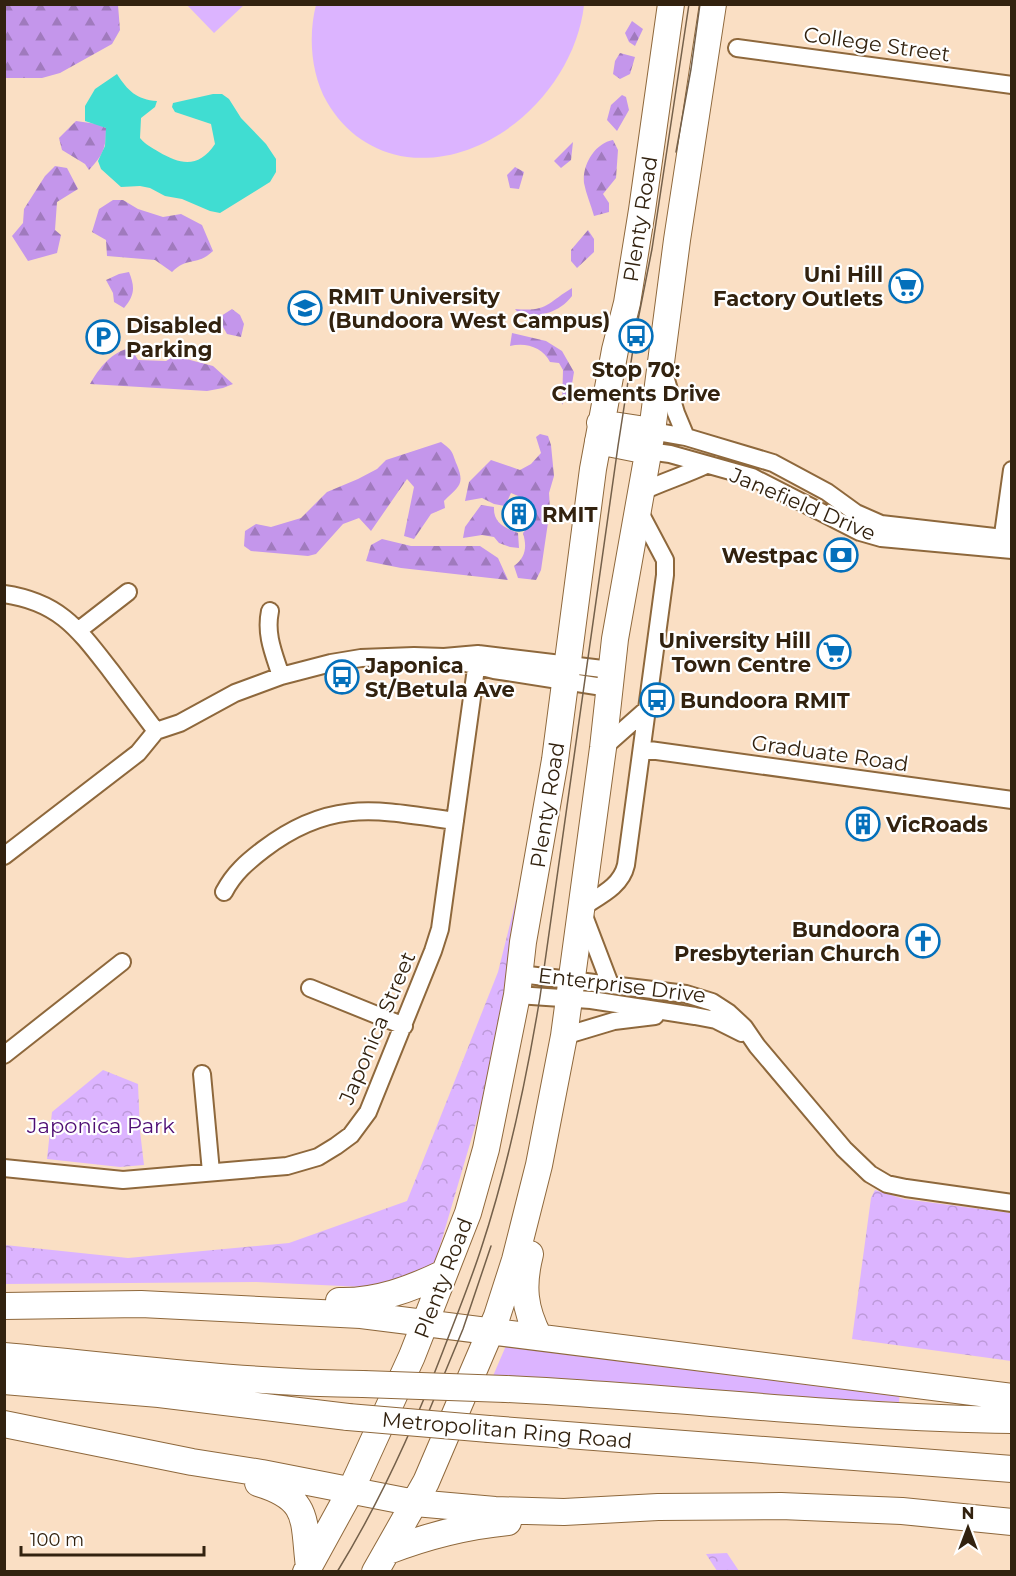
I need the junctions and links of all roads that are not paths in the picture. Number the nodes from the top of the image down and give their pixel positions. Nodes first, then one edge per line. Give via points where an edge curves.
1 (671, 4) edge
2 (713, 4) edge
3 (736, 48) dead end
4 (1011, 85) edge
5 (661, 363) junction
6 (599, 432) junction
7 (686, 436) junction
8 (650, 441) junction
9 (706, 465) junction
10 (1011, 470) edge
11 (799, 476) junction
12 (639, 500) junction
13 (801, 503) junction
14 (1007, 544) edge
15 (128, 592) dead end
16 (4, 594) edge
17 (270, 611) dead end
18 (79, 630) junction
19 (477, 660) junction
20 (568, 673) junction
21 (281, 676) junction
22 (610, 679) junction
23 (646, 710) junction
24 (156, 730) junction
25 (603, 748) junction
26 (642, 749) junction
27 (1011, 800) edge
28 (455, 821) junction
29 (4, 856) edge
30 (224, 892) dead end
31 (581, 908) junction
32 (122, 962) dead end
33 (518, 984) junction
34 (610, 984) junction
35 (310, 988) dead end
36 (571, 989) junction
37 (680, 1013) junction
38 (404, 1026) junction
39 (564, 1036) junction
40 (753, 1041) junction
41 (4, 1055) edge
42 (202, 1074) dead end
43 (550, 1115) junction
44 (4, 1168) edge
45 (211, 1172) junction
46 (1011, 1203) edge
47 (444, 1273) junction
48 (141, 1304) junction
49 (4, 1306) edge
50 (418, 1321) junction
51 (499, 1333) junction
52 (540, 1337) junction
53 (4, 1356) edge
54 (4, 1381) edge
55 (1011, 1397) edge
56 (1011, 1420) edge
57 (4, 1424) edge
58 (192, 1462) junction
59 (1011, 1469) edge
60 (343, 1489) junction
61 (424, 1504) junction
62 (658, 1507) junction
63 (1011, 1522) edge
64 (381, 1561) edge
65 (307, 1569) edge

1 - 6 highway, Plenty Road via 627,303
2 - 5 highway, Plenty Road
3 - 4 street, College Street
5 - 7 street
5 - 8 highway, Plenty Road
6 - 8 highway, Janefield Drive
6 - 20 highway, Plenty Road
7 - 8 street, Janefield Drive
7 - 11 street, Janefield Drive via 763,459
8 - 9 street, Janefield Drive via 670,454
8 - 12 highway, Plenty Road
9 - 12 street via 665,480
9 - 13 street, Janefield Drive via 752,477
10 - 14 street
11 - 13 street via 804,490
11 - 14 street, Janefield Drive via 856,513 881,524
12 - 22 highway, Plenty Road
12 - 23 street via 665,560
13 - 14 street, Janefield Drive via 881,538
15 - 18 street
16 - 18 street via 39,603
17 - 21 street via 268,637
18 - 24 street
19 - 20 street via 494,670
19 - 21 street via 361,658
19 - 28 street, Japonica Street
20 - 22 street
20 - 33 highway, Plenty Road
21 - 24 street via 235,693 180,723
22 - 25 highway, Plenty Road
23 - 25 street
23 - 26 street
24 - 29 street via 132,758
25 - 31 highway, Plenty Road
26 - 27 street, Graduate Road
26 - 31 street via 624,872 612,888
28 - 30 street via 367,810 310,820 280,837 237,872
28 - 38 street, Japonica Street via 440,929
31 - 34 street
31 - 36 highway, Plenty Road
32 - 41 street
33 - 36 street, Enterprise Drive
33 - 47 highway, Plenty Road via 482,1167
34 - 36 street, Enterprise Drive
34 - 40 street, Enterprise Drive via 686,994 712,1002 744,1027
35 - 38 street
36 - 37 street, Enterprise Drive
36 - 39 highway, Plenty Road
37 - 39 street via 614,1021
37 - 40 street, Enterprise Drive via 716,1020
38 - 45 street, Japonica Street via 368,1112 351,1135 304,1162
39 - 43 highway, Plenty Road
40 - 46 street, Enterprise Drive via 855,1161 878,1179 906,1188
42 - 45 street
43 - 51 highway, Plenty Road
43 - 52 highway via 544,1204 526,1269 525,1287 528,1314
44 - 45 street, Japonica Street via 123,1180
47 - 48 highway via 403,1291 366,1300 217,1296
47 - 50 highway, Plenty Road
48 - 49 highway
48 - 50 highway via 330,1312
50 - 51 highway
50 - 60 highway, Plenty Road via 393,1403
51 - 52 highway
51 - 61 highway, Plenty Road via 457,1413
52 - 55 highway
53 - 56 highway, Metropolitan Ring Road, bridge via 314,1383 568,1392 789,1410
54 - 59 highway, Metropolitan Ring Road, bridge via 170,1395 348,1418
57 - 58 highway
58 - 60 highway
58 - 65 highway via 280,1491 293,1499 302,1512
60 - 61 highway
60 - 65 highway, Plenty Road
61 - 62 highway via 564,1512
61 - 64 highway, Plenty Road
62 - 63 highway via 781,1506 902,1511
62 - 64 highway via 497,1523 419,1539

